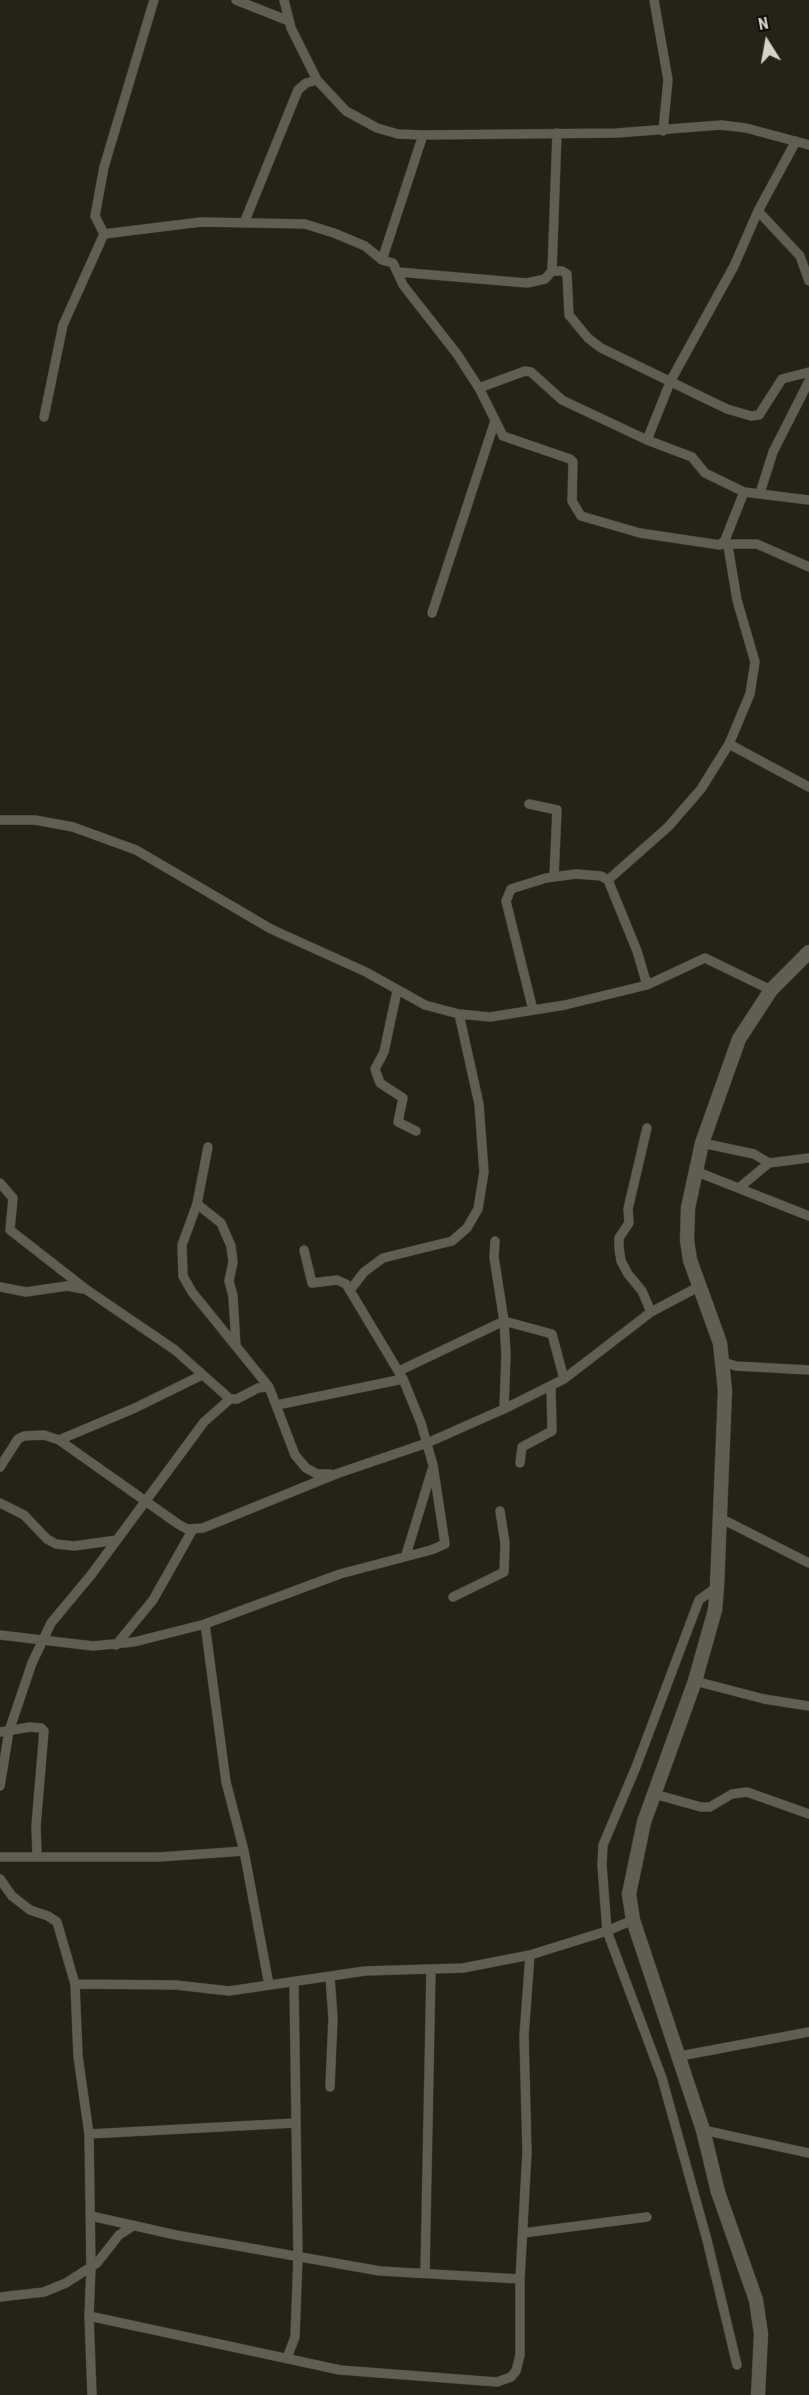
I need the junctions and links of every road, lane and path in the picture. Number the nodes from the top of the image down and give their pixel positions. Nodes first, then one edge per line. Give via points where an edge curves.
1 (154, 0) edge
2 (236, 0) edge
3 (284, 0) edge
4 (654, 0) edge
5 (289, 21) junction
6 (317, 80) junction
7 (663, 131) junction
8 (557, 133) junction
9 (423, 135) junction
10 (796, 141) junction
11 (809, 145) edge
12 (758, 211) junction
13 (244, 223) junction
14 (104, 234) junction
15 (382, 260) junction
16 (552, 271) junction
17 (398, 272) junction
18 (809, 281) edge
19 (809, 372) edge
20 (671, 380) junction
21 (809, 381) edge
22 (479, 388) junction
23 (44, 417) dead end
24 (495, 421) junction
25 (647, 440) junction
26 (744, 492) junction
27 (760, 494) junction
28 (809, 500) edge
29 (726, 544) junction
30 (809, 567) edge
31 (432, 613) dead end
32 (729, 744) junction
33 (809, 788) edge
34 (529, 804) dead end
35 (0, 819) edge
36 (554, 877) junction
37 (608, 880) junction
38 (809, 952) edge
39 (647, 985) junction
40 (771, 990) junction
41 (397, 991) junction
42 (533, 1010) junction
43 (459, 1014) junction
44 (647, 1128) dead end
45 (416, 1131) dead end
46 (702, 1143) junction
47 (208, 1147) dead end
48 (809, 1158) edge
49 (769, 1163) junction
50 (695, 1171) junction
51 (0, 1183) edge
52 (740, 1187) junction
53 (197, 1204) junction
54 (809, 1216) edge
55 (495, 1241) dead end
56 (304, 1250) dead end
57 (700, 1286) junction
58 (0, 1287) edge
59 (351, 1289) junction
60 (87, 1290) junction
61 (651, 1312) junction
62 (504, 1321) junction
63 (236, 1346) junction
64 (723, 1362) junction
65 (809, 1370) edge
66 (202, 1375) junction
67 (401, 1375) junction
68 (564, 1379) junction
69 (551, 1386) junction
70 (269, 1387) junction
71 (230, 1399) junction
72 (277, 1405) junction
73 (504, 1409) junction
74 (59, 1440) junction
75 (428, 1443) junction
76 (520, 1463) dead end
77 (433, 1465) junction
78 (0, 1467) edge
79 (336, 1474) junction
80 (145, 1501) junction
81 (0, 1503) edge
82 (500, 1511) dead end
83 (720, 1518) junction
84 (193, 1529) junction
85 (117, 1540) junction
86 (406, 1555) junction
87 (809, 1563) edge
88 (717, 1587) junction
89 (453, 1597) dead end
90 (205, 1624) junction
91 (0, 1635) edge
92 (41, 1640) junction
93 (116, 1645) junction
94 (695, 1681) junction
95 (809, 1707) edge
96 (5, 1732) edge
97 (0, 1786) edge
98 (654, 1794) junction
99 (809, 1814) edge
100 (244, 1851) junction
101 (37, 1855) junction
102 (0, 1857) edge
103 (0, 1879) edge
104 (633, 1920) junction
105 (607, 1931) junction
106 (530, 1955) junction
107 (431, 1970) junction
108 (330, 1977) junction
109 (294, 1983) junction
110 (75, 1984) junction
111 (269, 1986) junction
112 (809, 2032) edge
113 (680, 2055) junction
114 (330, 2087) dead end
115 (295, 2123) junction
116 (703, 2130) junction
117 (89, 2134) junction
118 (809, 2153) edge
119 (91, 2216) junction
120 (646, 2217) dead end
121 (134, 2226) junction
122 (523, 2232) junction
123 (298, 2257) junction
124 (92, 2268) junction
125 (425, 2273) junction
126 (520, 2279) junction
127 (0, 2298) edge
128 (88, 2316) junction
129 (286, 2358) junction
130 (737, 2365) dead end
131 (92, 2395) edge
132 (758, 2395) edge

1 - 14 street via 104,167 95,216
2 - 5 street
3 - 5 street
4 - 7 street via 668,80
5 - 6 street
6 - 9 street via 357,119 398,134
6 - 13 street via 298,90
7 - 8 street
7 - 10 street via 734,126
8 - 9 street
8 - 16 street
9 - 15 street
10 - 11 street
10 - 12 street
12 - 18 street via 800,256
12 - 20 street via 734,266
13 - 14 street via 162,225
13 - 15 street via 319,227 365,246
14 - 23 street via 63,326
15 - 17 street via 393,263
16 - 17 street via 535,283
16 - 20 street via 567,274 569,315 581,332 601,348
17 - 22 street via 401,282 443,334
19 - 20 street via 782,379 755,417 727,409
20 - 25 street
21 - 27 street via 773,452
22 - 24 street
22 - 25 street via 528,371 562,400
24 - 29 street via 503,436 572,460 573,504 586,520 650,535
24 - 31 street
25 - 26 street via 692,457 705,472
26 - 27 street
26 - 29 street
27 - 28 street
29 - 30 street via 757,544
29 - 32 street via 755,662 750,694
32 - 33 street
32 - 37 street via 701,789 668,826
34 - 36 street via 557,810
35 - 41 street via 73,827 136,850 261,924 366,972
36 - 37 street via 576,874
36 - 42 street via 511,889 506,902
37 - 39 street
38 - 40 street
39 - 40 street via 705,958
39 - 42 street
40 - 46 street via 740,1039
41 - 43 street via 425,1005
41 - 45 street via 384,1052 375,1069 380,1083 403,1098 398,1122
42 - 43 street via 490,1017
43 - 59 street via 479,1104 483,1173 478,1209 467,1228 452,1241 383,1258 364,1272
44 - 61 street via 628,1209 629,1223 619,1238 619,1248 621,1261
46 - 49 street via 754,1154
46 - 50 street
47 - 53 street
48 - 49 street
49 - 52 street
50 - 52 street
50 - 57 street via 687,1240
51 - 60 street via 13,1198 10,1230
52 - 54 street
53 - 63 street via 221,1223 231,1246 229,1281
53 - 63 street via 182,1245 183,1276
55 - 62 street via 496,1281
56 - 59 street via 312,1283 337,1280
57 - 61 street
57 - 64 street
58 - 60 street via 18,1291 67,1286
59 - 67 street
60 - 66 street via 175,1350
61 - 68 street
62 - 67 street
62 - 68 street via 552,1334
62 - 73 street
63 - 70 street
64 - 65 street
64 - 83 street
66 - 71 street
66 - 74 street
67 - 72 street
67 - 75 street
68 - 69 street
69 - 73 street
69 - 76 street via 552,1431 522,1447
70 - 71 street
70 - 72 street
71 - 80 street via 204,1422
72 - 79 street via 295,1455 306,1468 317,1474
73 - 75 street
74 - 78 street via 24,1436
74 - 80 street
75 - 77 street
75 - 79 street
77 - 86 street
77 - 86 street via 445,1544
79 - 84 street via 215,1524
80 - 84 street via 186,1529
80 - 85 street
81 - 85 street via 24,1515 56,1545
82 - 89 street via 504,1572
83 - 87 street
83 - 88 street
84 - 93 street via 153,1600
85 - 92 street via 60,1610
86 - 90 street via 340,1574
88 - 94 street via 715,1610
88 - 105 street via 699,1599 603,1845
90 - 93 street
90 - 100 street via 226,1782
91 - 92 street
92 - 93 street
92 - 96 street
94 - 95 street
94 - 98 street
96 - 97 street
96 - 101 street via 37,1727 44,1731
98 - 99 street via 710,1807 732,1794 747,1792
98 - 104 street via 629,1894
100 - 101 street via 159,1857
100 - 111 street
101 - 102 street
103 - 110 street via 12,1896 30,1910 57,1922
104 - 105 street
104 - 113 street
105 - 106 street
105 - 130 street via 662,2078
106 - 107 street
106 - 122 street via 524,2047 527,2152
107 - 108 street via 381,1970
107 - 125 street
108 - 109 street
108 - 114 street
109 - 111 street
109 - 115 street
110 - 111 street via 176,1985 229,1991
110 - 117 street via 78,2056
112 - 113 street
113 - 116 street
115 - 117 street
115 - 123 street
116 - 118 street
116 - 132 street via 718,2192 760,2316
117 - 119 street
119 - 121 street
119 - 124 street
120 - 122 street
121 - 123 street
121 - 124 street via 119,2235
122 - 126 street
123 - 125 street via 380,2271
123 - 129 street via 295,2337
124 - 127 street via 44,2292
124 - 128 street
125 - 126 street
126 - 129 street via 520,2355 516,2371 505,2381 359,2372
128 - 129 street
128 - 131 street

